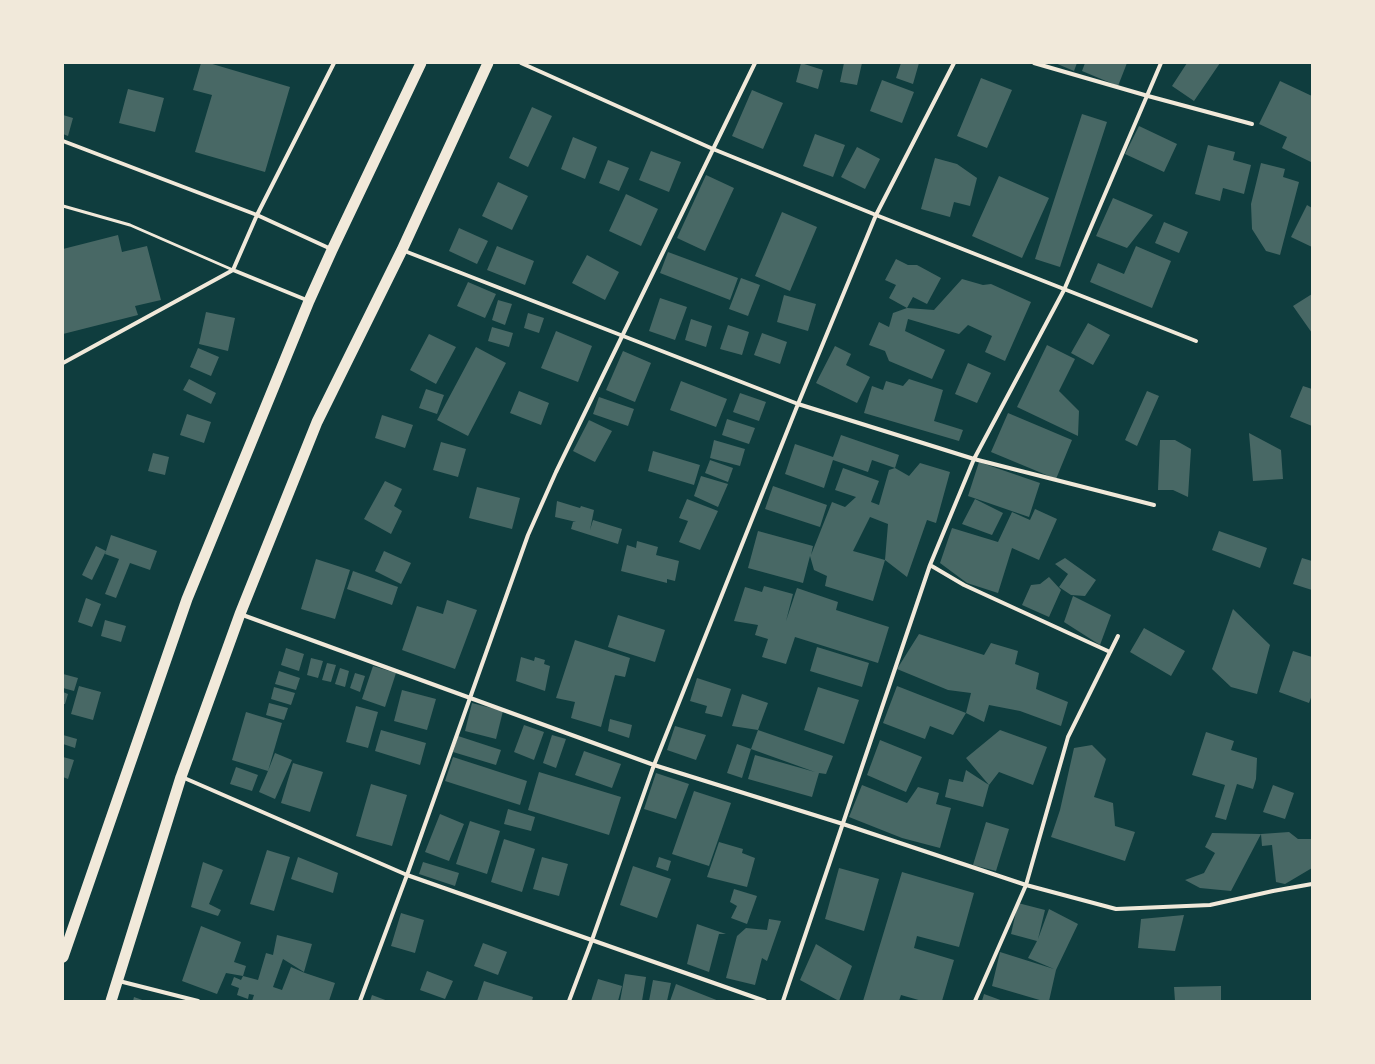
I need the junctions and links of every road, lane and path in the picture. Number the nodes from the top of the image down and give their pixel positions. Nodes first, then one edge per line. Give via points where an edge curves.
1 (334, 63) edge
2 (421, 63) edge
3 (488, 63) edge
4 (521, 63) edge
5 (755, 63) edge
6 (954, 63) edge
7 (1034, 63) edge
8 (1161, 63) edge
9 (1148, 96) junction
10 (1252, 124) dead end
11 (63, 141) edge
12 (713, 149) junction
13 (63, 206) edge
14 (257, 215) junction
15 (876, 215) junction
16 (332, 250) junction
17 (402, 250) junction
18 (233, 270) junction
19 (1064, 290) junction
20 (309, 301) junction
21 (623, 336) junction
22 (1196, 341) dead end
23 (63, 363) edge
24 (798, 404) junction
25 (974, 459) junction
26 (1154, 505) dead end
27 (930, 565) junction
28 (240, 614) junction
29 (1118, 636) dead end
30 (1110, 652) junction
31 (470, 697) junction
32 (654, 765) junction
33 (181, 777) junction
34 (843, 824) junction
35 (407, 875) junction
36 (1312, 884) edge
37 (1026, 885) junction
38 (592, 940) junction
39 (63, 958) edge
40 (117, 980) junction
41 (111, 1001) edge
42 (198, 1001) edge
43 (360, 1001) edge
44 (569, 1001) edge
45 (765, 1001) edge
46 (783, 1001) edge
47 (975, 1001) edge

1 - 14 street
2 - 16 highway
3 - 17 highway
4 - 12 street
5 - 12 street
6 - 15 street
7 - 9 street
8 - 9 street
9 - 10 street
9 - 19 street
11 - 14 street
12 - 15 street
12 - 21 street
13 - 18 lane via 130,224
14 - 16 street
14 - 18 street
15 - 19 street
15 - 24 street
16 - 20 highway
17 - 21 street
17 - 28 highway via 317,422
18 - 20 street
18 - 23 street
19 - 22 street
19 - 25 street
20 - 39 highway via 187,599
21 - 24 street
21 - 31 street via 528,535
24 - 25 street
24 - 32 street
25 - 26 street
25 - 27 street
27 - 30 street via 964,585
27 - 34 street
28 - 31 street
28 - 33 highway
29 - 30 street
30 - 37 street via 1068,737
31 - 32 street
31 - 35 street
32 - 34 street
32 - 38 street
33 - 35 street
33 - 40 highway
34 - 37 street
34 - 46 street
35 - 38 street
35 - 43 street
36 - 37 street via 1210,905 1116,909
37 - 47 street
38 - 44 street
38 - 45 street
40 - 41 highway
40 - 42 street

